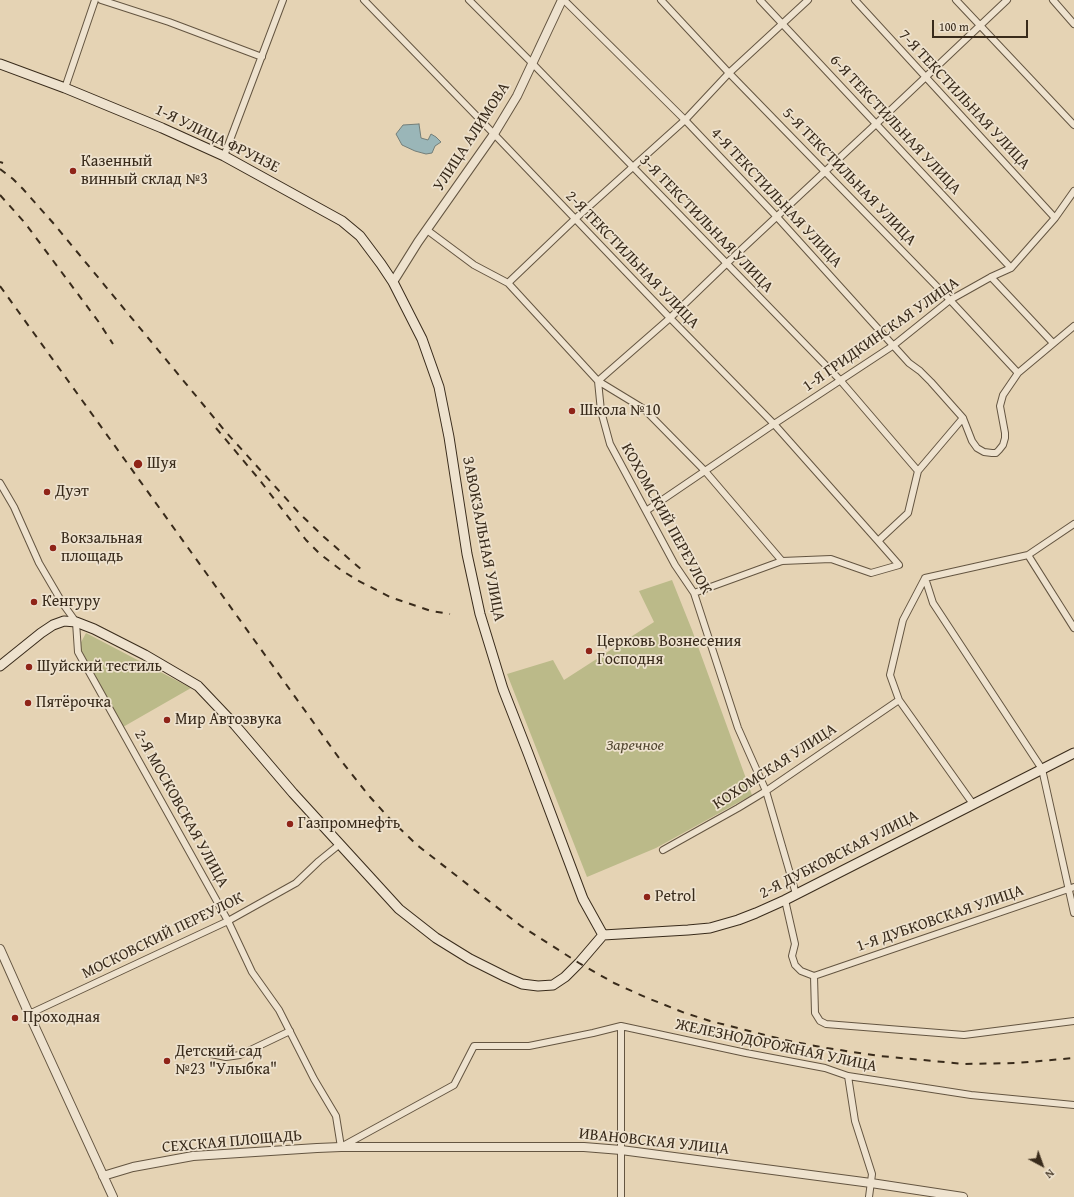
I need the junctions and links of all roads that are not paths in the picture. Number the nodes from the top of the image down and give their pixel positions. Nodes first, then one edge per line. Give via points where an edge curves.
1 (95, 0) edge
2 (101, 0) edge
3 (283, 0) edge
4 (364, 0) edge
5 (469, 0) edge
6 (563, 0) edge
7 (661, 0) edge
8 (760, 0) edge
9 (808, 0) edge
10 (855, 0) edge
11 (956, 0) edge
12 (1007, 0) edge
13 (1053, 0) edge
14 (782, 24) junction
15 (1074, 24) edge
16 (980, 26) junction
17 (262, 57) junction
18 (0, 64) edge
19 (533, 64) junction
20 (729, 73) junction
21 (926, 77) junction
22 (65, 88) junction
23 (685, 120) junction
24 (876, 124) junction
25 (1074, 125) edge
26 (494, 134) junction
27 (224, 156) junction
28 (632, 167) junction
29 (826, 171) junction
30 (1074, 191) edge
31 (777, 217) junction
32 (1054, 218) junction
33 (575, 219) junction
34 (427, 230) junction
35 (727, 263) junction
36 (1010, 268) junction
37 (990, 277) junction
38 (393, 282) junction
39 (508, 282) junction
40 (950, 300) junction
41 (670, 318) junction
42 (1074, 326) edge
43 (1053, 343) junction
44 (894, 345) junction
45 (1018, 373) junction
46 (840, 380) junction
47 (598, 381) junction
48 (963, 418) junction
49 (774, 424) junction
50 (705, 471) junction
51 (918, 471) junction
52 (0, 483) edge
53 (646, 511) junction
54 (1074, 524) edge
55 (878, 541) junction
56 (1028, 555) junction
57 (782, 561) junction
58 (926, 578) junction
59 (694, 593) junction
60 (76, 622) junction
61 (1074, 628) edge
62 (0, 666) edge
63 (899, 700) junction
64 (1074, 753) edge
65 (1042, 769) junction
66 (766, 791) junction
67 (973, 804) junction
68 (340, 844) junction
69 (662, 850) dead end
70 (1071, 888) edge
71 (796, 894) junction
72 (785, 900) junction
73 (1074, 913) edge
74 (228, 921) junction
75 (603, 935) junction
76 (0, 948) edge
77 (814, 976) junction
78 (29, 1014) junction
79 (1074, 1021) edge
80 (621, 1026) junction
81 (290, 1031) junction
82 (211, 1054) dead end
83 (848, 1076) junction
84 (1074, 1105) edge
85 (341, 1147) junction
86 (621, 1150) junction
87 (103, 1176) junction
88 (871, 1183) junction
89 (113, 1197) edge
90 (621, 1197) edge
91 (869, 1197) edge
92 (963, 1197) edge

1 - 22 street
2 - 17 street
3 - 17 street
4 - 26 street, 2-Я ТЕКСТИЛЬНАЯ УЛИЦА
5 - 19 street, 3-Я ТЕКСТИЛЬНАЯ УЛИЦА
6 - 19 street, УЛИЦА АЛИМОВА
6 - 23 street, 4-Я ТЕКСТИЛЬНАЯ УЛИЦА
7 - 20 street, 5-Я ТЕКСТИЛЬНАЯ УЛИЦА
8 - 14 street, 6-Я ТЕКСТИЛЬНАЯ УЛИЦА
9 - 14 street
10 - 21 street, 7-Я ТЕКСТИЛЬНАЯ УЛИЦА
11 - 16 street
12 - 16 street
13 - 15 street
14 - 20 street
14 - 24 street, 6-Я ТЕКСТИЛЬНАЯ УЛИЦА
16 - 21 street
16 - 25 street
17 - 27 street
18 - 22 main road, 1-Я УЛИЦА ФРУНЗЕ
19 - 26 street, УЛИЦА АЛИМОВА
19 - 28 street, 3-Я ТЕКСТИЛЬНАЯ УЛИЦА
20 - 23 street
20 - 29 street, 5-Я ТЕКСТИЛЬНАЯ УЛИЦА
21 - 24 street
21 - 32 street, 7-Я ТЕКСТИЛЬНАЯ УЛИЦА
22 - 27 main road, 1-Я УЛИЦА ФРУНЗЕ
23 - 28 street
23 - 31 street, 4-Я ТЕКСТИЛЬНАЯ УЛИЦА
24 - 29 street
24 - 36 street, 6-Я ТЕКСТИЛЬНАЯ УЛИЦА
26 - 33 street, 2-Я ТЕКСТИЛЬНАЯ УЛИЦА
26 - 34 street, УЛИЦА АЛИМОВА
27 - 38 main road, 1-Я УЛИЦА ФРУНЗЕ via 342,221 360,236
28 - 33 street
28 - 35 street, 3-Я ТЕКСТИЛЬНАЯ УЛИЦА
29 - 31 street
29 - 40 street, 5-Я ТЕКСТИЛЬНАЯ УЛИЦА
30 - 32 street, 1-Я ГРИДКИНСКАЯ УЛИЦА
31 - 35 street
31 - 44 street, 4-Я ТЕКСТИЛЬНАЯ УЛИЦА
32 - 36 street, 1-Я ГРИДКИНСКАЯ УЛИЦА
33 - 39 street
33 - 41 street, 2-Я ТЕКСТИЛЬНАЯ УЛИЦА
34 - 38 street, УЛИЦА АЛИМОВА
34 - 39 street via 474,264
35 - 41 street
35 - 46 street, 3-Я ТЕКСТИЛЬНАЯ УЛИЦА
36 - 37 street, 1-Я ГРИДКИНСКАЯ УЛИЦА
37 - 40 street, 1-Я ГРИДКИНСКАЯ УЛИЦА
37 - 43 street
38 - 75 main road, ЗАВОКЗАЛЬНАЯ УЛИЦА via 422,339 439,387 467,554 480,614 503,689 583,899
39 - 47 street
40 - 44 street, 1-Я ГРИДКИНСКАЯ УЛИЦА
40 - 45 street, 5-Я ТЕКСТИЛЬНАЯ УЛИЦА
41 - 47 street
41 - 49 street, 2-Я ТЕКСТИЛЬНАЯ УЛИЦА
42 - 43 street
43 - 45 street
44 - 46 street, 1-Я ГРИДКИНСКАЯ УЛИЦА
44 - 48 street, 4-Я ТЕКСТИЛЬНАЯ УЛИЦА
45 - 48 street via 1001,401 1005,433 1003,444 996,453 984,452 977,448
46 - 49 street, 1-Я ГРИДКИНСКАЯ УЛИЦА
46 - 51 street, 3-Я ТЕКСТИЛЬНАЯ УЛИЦА
47 - 50 street via 644,409
47 - 53 street, КОХОМСКИЙ ПЕРЕУЛОК via 601,411 610,444
48 - 51 street
49 - 50 street, 1-Я ГРИДКИНСКАЯ УЛИЦА
49 - 55 street, 2-Я ТЕКСТИЛЬНАЯ УЛИЦА
50 - 53 street, 1-Я ГРИДКИНСКАЯ УЛИЦА
50 - 57 street
51 - 55 street via 908,513
52 - 60 street via 14,507 39,563
53 - 59 street, КОХОМСКИЙ ПЕРЕУЛОК via 675,565
54 - 56 street
55 - 57 street, 2-Я ТЕКСТИЛЬНАЯ УЛИЦА via 899,565 871,572 831,559
56 - 58 street
56 - 61 street
57 - 59 street
58 - 63 street via 903,620 890,675
58 - 65 street via 933,603
59 - 66 street, КОХОМСКИЙ ПЕРЕУЛОК via 738,728
60 - 62 main road via 64,621 53,625
60 - 68 main road via 145,655 198,686
60 - 74 street, 2-Я МОСКОВСКАЯ УЛИЦА via 78,652
63 - 66 street, КОХОМСКАЯ УЛИЦА
63 - 67 street
64 - 65 main road, 2-Я ДУБКОВСКАЯ УЛИЦА
65 - 67 main road, 2-Я ДУБКОВСКАЯ УЛИЦА
65 - 70 street
66 - 69 street, КОХОМСКАЯ УЛИЦА
66 - 71 street, КОХОМСКИЙ ПЕРЕУЛОК
67 - 71 main road, 2-Я ДУБКОВСКАЯ УЛИЦА
68 - 74 street, МОСКОВСКИЙ ПЕРЕУЛОК via 296,883
68 - 75 main road via 399,909 436,938 470,959 522,984 553,985 565,977
70 - 73 street
70 - 77 street, 1-Я ДУБКОВСКАЯ УЛИЦА
71 - 72 main road, 2-Я ДУБКОВСКАЯ УЛИЦА
72 - 75 main road, 2-Я ДУБКОВСКАЯ УЛИЦА via 738,920 710,928
72 - 77 street via 795,944 792,956 795,965 801,971
74 - 78 street, МОСКОВСКИЙ ПЕРЕУЛОК
74 - 81 street, 2-Я МОСКОВСКАЯ УЛИЦА via 252,972 280,1010
76 - 78 street
77 - 79 street via 815,1013 820,1021 826,1024 964,1036
78 - 87 street
80 - 83 street, ЖЕЛЕЗНОДОРОЖНАЯ УЛИЦА via 826,1068
80 - 85 street, ЖЕЛЕЗНОДОРОЖНАЯ УЛИЦА via 529,1046 474,1046 454,1085
80 - 86 street
81 - 82 street via 240,1055 226,1057
81 - 85 street, 2-Я МОСКОВСКАЯ УЛИЦА via 336,1116
83 - 84 street, ЖЕЛЕЗНОДОРОЖНАЯ УЛИЦА via 972,1095
83 - 88 street via 855,1121 872,1174
85 - 86 street, ИВАНОВСКАЯ УЛИЦА via 584,1147
85 - 87 street, СЕХСКАЯ ПЛОЩАДЬ via 193,1156 133,1167
86 - 88 street, ИВАНОВСКАЯ УЛИЦА
86 - 90 street
87 - 89 street
88 - 91 street
88 - 92 street, ИВАНОВСКАЯ УЛИЦА

